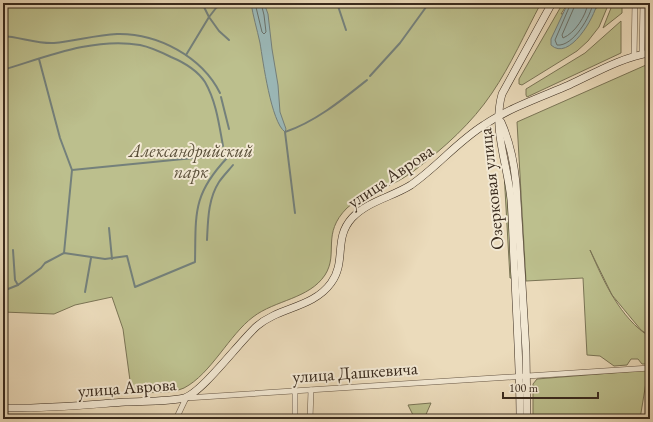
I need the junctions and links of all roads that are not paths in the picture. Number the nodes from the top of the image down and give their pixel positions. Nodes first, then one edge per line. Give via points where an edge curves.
1 (552, 3) edge
2 (635, 3) edge
3 (643, 3) edge
4 (650, 53) edge
5 (642, 54) junction
6 (634, 57) junction
7 (498, 116) junction
8 (650, 368) edge
9 (523, 376) junction
10 (311, 390) junction
11 (295, 391) junction
12 (186, 398) junction
13 (3, 408) edge
14 (176, 419) edge
15 (295, 419) edge
16 (310, 419) edge
17 (520, 419) edge
18 (527, 419) edge

1 - 7 street via 502,94
2 - 6 street
3 - 5 street
4 - 5 street, улица Аврова
5 - 6 street, улица Аврова
6 - 7 street, улица Аврова
7 - 9 street, Озерковая улица via 507,136 516,174
7 - 12 street, улица Аврова via 474,132 410,185 364,208 354,216 342,233 338,267 326,290 311,300 274,314 260,323 213,375
8 - 9 street, улица Дашкевича
9 - 10 street, улица Дашкевича
9 - 17 street, Озерковая улица
9 - 18 street, Озерковая улица
10 - 11 street, улица Дашкевича
10 - 16 street
11 - 12 street, улица Дашкевича
11 - 15 street
12 - 13 street, улица Аврова via 50,408
12 - 14 street

